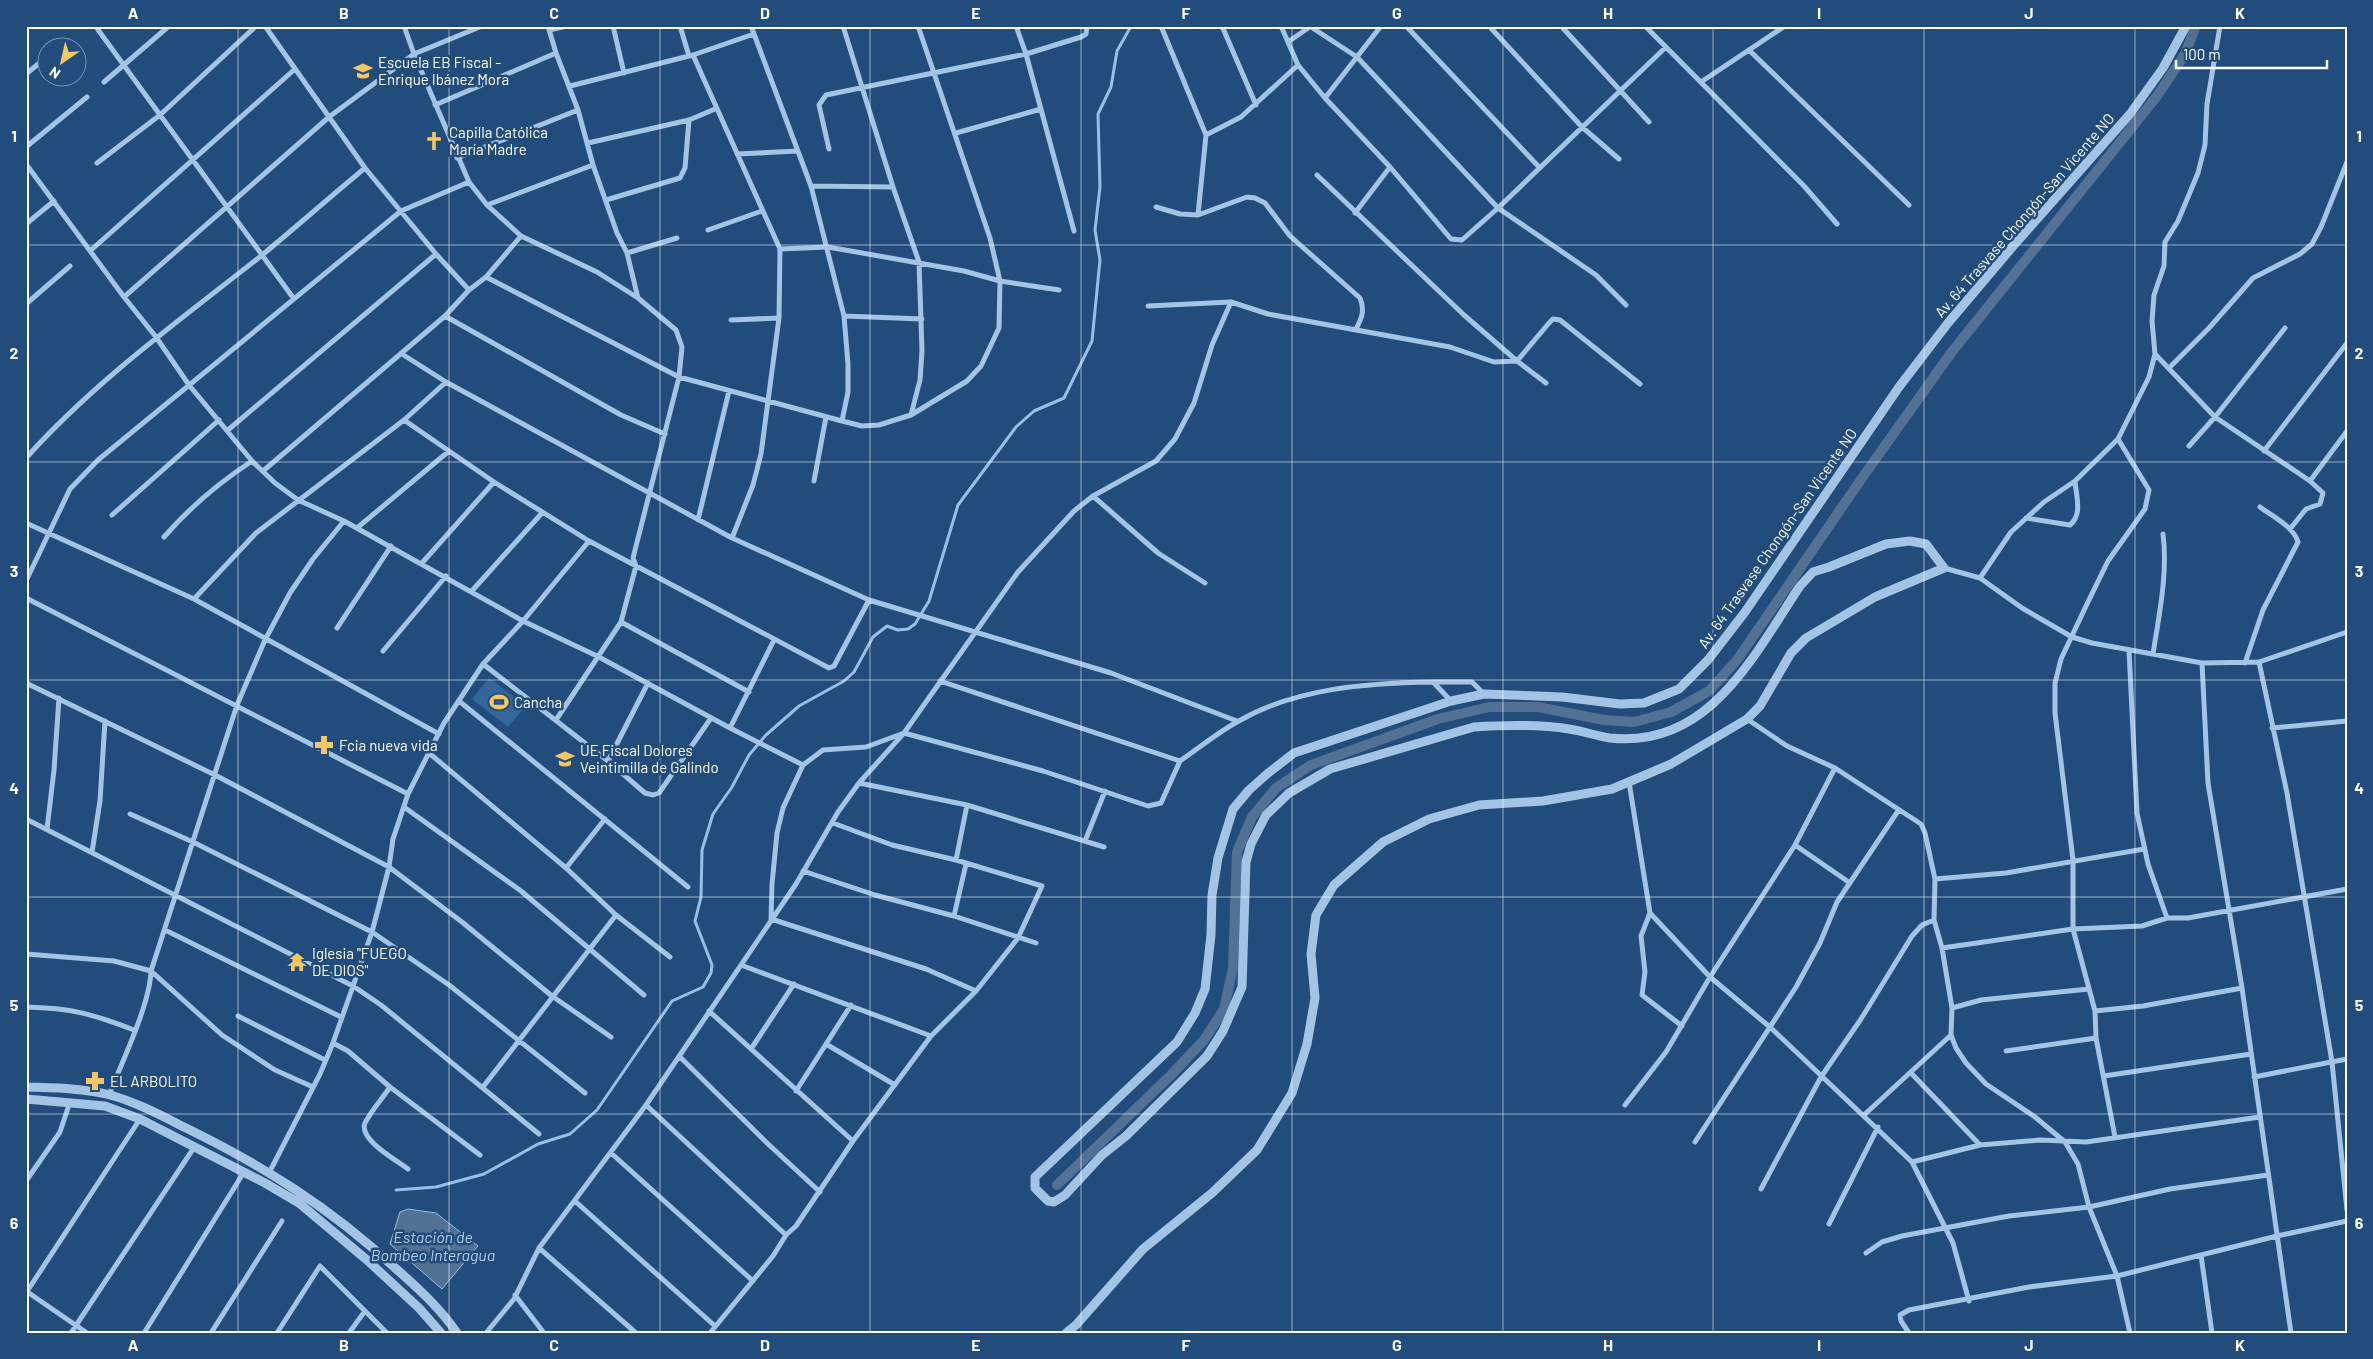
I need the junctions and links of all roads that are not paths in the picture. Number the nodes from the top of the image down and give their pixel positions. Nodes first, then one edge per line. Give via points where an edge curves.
1 (169, 26) edge
2 (256, 26) edge
3 (264, 26) edge
4 (404, 26) edge
5 (482, 26) edge
6 (567, 26) edge
7 (613, 26) edge
8 (680, 26) edge
9 (751, 26) edge
10 (843, 26) edge
11 (918, 26) edge
12 (1016, 26) edge
13 (1087, 26) edge
14 (1161, 26) edge
15 (1222, 26) edge
16 (1281, 26) edge
17 (1311, 26) edge
18 (1381, 26) edge
19 (1406, 26) edge
20 (1489, 26) edge
21 (1560, 26) edge
22 (1645, 26) edge
23 (1785, 26) edge
24 (2186, 26) edge
25 (2220, 26) edge
26 (96, 27) edge
27 (548, 28) edge
28 (754, 34) junction
29 (1288, 42) junction
30 (1666, 47) junction
31 (1750, 51) junction
32 (556, 53) junction
33 (414, 54) junction
34 (1026, 54) junction
35 (691, 56) junction
36 (1357, 57) junction
37 (38, 64) edge
38 (123, 65) junction
39 (1298, 65) junction
40 (295, 69) junction
41 (934, 72) junction
42 (624, 73) junction
43 (26, 74) edge
44 (104, 82) dead end
45 (1701, 82) junction
46 (570, 86) junction
47 (863, 86) junction
48 (1621, 90) junction
49 (87, 97) dead end
50 (1325, 98) junction
51 (435, 105) junction
52 (1256, 105) junction
53 (1041, 108) junction
54 (715, 109) junction
55 (578, 110) junction
56 (160, 114) junction
57 (329, 118) junction
58 (689, 120) junction
59 (1649, 122) dead end
60 (1582, 127) junction
61 (956, 133) junction
62 (1206, 135) junction
63 (588, 143) junction
64 (26, 147) edge
65 (829, 149) dead end
66 (798, 151) junction
67 (737, 154) junction
68 (457, 158) junction
69 (1619, 159) dead end
70 (193, 160) junction
71 (2347, 162) edge
72 (97, 163) dead end
73 (26, 164) edge
74 (593, 166) junction
75 (1390, 167) junction
76 (365, 168) junction
77 (1540, 168) junction
78 (1317, 176) dead end
79 (470, 182) junction
80 (811, 186) junction
81 (893, 186) junction
82 (606, 200) junction
83 (54, 201) junction
84 (487, 205) junction
85 (1909, 205) dead end
86 (1156, 207) dead end
87 (228, 208) junction
88 (1498, 208) junction
89 (401, 211) junction
90 (762, 211) junction
91 (1355, 213) junction
92 (1198, 214) junction
93 (26, 224) edge
94 (1837, 224) dead end
95 (708, 230) dead end
96 (1074, 231) dead end
97 (521, 236) junction
98 (677, 238) dead end
99 (828, 247) junction
100 (780, 249) junction
101 (90, 251) junction
102 (627, 253) junction
103 (262, 254) junction
104 (436, 254) junction
105 (919, 262) junction
106 (70, 266) dead end
107 (486, 277) junction
108 (1000, 281) junction
109 (469, 290) junction
110 (1059, 290) dead end
111 (124, 297) junction
112 (638, 298) junction
113 (294, 299) junction
114 (1231, 302) junction
115 (26, 304) edge
116 (1626, 305) dead end
117 (1148, 306) dead end
118 (444, 316) junction
119 (844, 316) junction
120 (779, 318) junction
121 (731, 320) dead end
122 (922, 320) junction
123 (2285, 328) dead end
124 (1356, 329) junction
125 (156, 338) junction
126 (2347, 343) edge
127 (402, 354) junction
128 (2155, 354) junction
129 (1517, 361) junction
130 (2170, 367) junction
131 (679, 377) junction
132 (446, 382) junction
133 (1546, 383) dead end
134 (1640, 384) dead end
135 (189, 386) junction
136 (729, 391) junction
137 (770, 402) junction
138 (911, 415) junction
139 (826, 417) junction
140 (2215, 417) junction
141 (219, 420) junction
142 (404, 420) junction
143 (842, 421) junction
144 (228, 430) junction
145 (2347, 431) edge
146 (665, 434) junction
147 (2118, 439) junction
148 (2189, 446) dead end
149 (2264, 450) junction
150 (449, 451) junction
151 (26, 458) edge
152 (252, 461) junction
153 (263, 471) junction
154 (814, 481) dead end
155 (2075, 481) junction
156 (2310, 481) junction
157 (494, 482) junction
158 (649, 493) junction
159 (1093, 496) junction
160 (298, 500) junction
161 (2260, 507) dead end
162 (542, 513) junction
163 (112, 515) dead end
164 (2026, 518) junction
165 (698, 520) junction
166 (344, 521) junction
167 (26, 523) edge
168 (357, 528) junction
169 (2290, 529) junction
170 (49, 531) junction
171 (2163, 534) dead end
172 (164, 536) dead end
173 (732, 538) junction
174 (589, 541) junction
175 (391, 546) junction
176 (422, 563) junction
177 (636, 566) junction
178 (1944, 568) junction
179 (446, 576) junction
180 (1980, 578) junction
181 (26, 581) edge
182 (1205, 582) dead end
183 (471, 592) junction
184 (26, 598) edge
185 (194, 599) junction
186 (868, 600) junction
187 (523, 621) junction
188 (621, 622) junction
189 (337, 628) dead end
190 (974, 632) junction
191 (2347, 632) edge
192 (2072, 637) junction
193 (265, 640) junction
194 (774, 640) junction
195 (2130, 650) junction
196 (383, 651) dead end
197 (2153, 654) junction
198 (598, 656) junction
199 (2259, 662) junction
200 (2202, 663) junction
201 (2245, 663) junction
202 (483, 664) junction
203 (940, 681) junction
204 (1433, 682) junction
205 (26, 683) edge
206 (648, 683) junction
207 (749, 692) junction
208 (1484, 694) junction
209 (59, 698) junction
210 (459, 701) junction
211 (1451, 701) junction
212 (238, 704) junction
213 (711, 718) junction
214 (1747, 719) junction
215 (556, 720) junction
216 (105, 721) junction
217 (1237, 721) junction
218 (2347, 721) edge
219 (730, 728) junction
220 (2272, 728) junction
221 (904, 733) junction
222 (439, 734) junction
223 (429, 753) junction
224 (1180, 760) junction
225 (608, 761) junction
226 (803, 765) junction
227 (1835, 768) junction
228 (215, 775) junction
229 (1629, 782) junction
230 (859, 783) junction
231 (1104, 791) junction
232 (408, 794) junction
233 (967, 805) junction
234 (404, 807) junction
235 (1898, 811) junction
236 (130, 814) dead end
237 (26, 818) edge
238 (605, 819) junction
239 (833, 823) junction
240 (47, 829) junction
241 (193, 842) junction
242 (1085, 842) junction
243 (1795, 845) junction
244 (1104, 847) dead end
245 (2144, 849) junction
246 (92, 852) junction
247 (956, 860) junction
248 (2073, 860) junction
249 (966, 864) junction
250 (389, 867) junction
251 (566, 868) junction
252 (803, 871) junction
253 (1935, 879) junction
254 (1850, 883) junction
255 (688, 887) dead end
256 (2347, 889) edge
257 (176, 896) junction
258 (2303, 897) junction
259 (2229, 909) junction
260 (1650, 914) junction
261 (616, 915) junction
262 (954, 916) junction
263 (2167, 918) junction
264 (771, 919) junction
265 (1934, 920) junction
266 (2073, 929) junction
267 (165, 930) junction
268 (372, 932) junction
269 (1018, 938) junction
270 (1036, 943) dead end
271 (589, 948) junction
272 (1942, 948) junction
273 (26, 954) edge
274 (670, 957) dead end
275 (741, 965) junction
276 (151, 971) junction
277 (1710, 976) junction
278 (794, 984) junction
279 (353, 986) junction
280 (2242, 988) junction
281 (2088, 989) junction
282 (976, 991) junction
283 (644, 995) dead end
284 (552, 996) junction
285 (851, 1005) junction
286 (26, 1008) edge
287 (1952, 1008) junction
288 (709, 1011) junction
289 (2095, 1011) junction
290 (238, 1016) dead end
291 (341, 1017) junction
292 (1682, 1026) junction
293 (1771, 1028) junction
294 (134, 1030) junction
295 (1952, 1035) junction
296 (931, 1036) junction
297 (611, 1037) dead end
298 (2096, 1038) junction
299 (520, 1039) junction
300 (333, 1042) junction
301 (826, 1044) junction
302 (751, 1049) junction
303 (2006, 1051) dead end
304 (2251, 1054) junction
305 (679, 1056) junction
306 (2347, 1059) edge
307 (325, 1060) junction
308 (2332, 1062) junction
309 (1911, 1072) junction
310 (2104, 1076) junction
311 (1821, 1077) junction
312 (2254, 1077) junction
313 (895, 1085) junction
314 (483, 1086) junction
315 (26, 1087) edge
316 (390, 1087) junction
317 (312, 1089) junction
318 (796, 1091) junction
319 (585, 1093) dead end
320 (109, 1095) junction
321 (26, 1099) edge
322 (70, 1101) junction
323 (646, 1105) junction
324 (1625, 1105) dead end
325 (1864, 1115) junction
326 (2260, 1117) junction
327 (140, 1119) junction
328 (1878, 1127) junction
329 (539, 1134) dead end
330 (2115, 1137) junction
331 (854, 1141) junction
332 (1695, 1142) dead end
333 (2065, 1142) junction
334 (1980, 1145) junction
335 (195, 1146) junction
336 (611, 1152) junction
337 (480, 1156) dead end
338 (1912, 1162) junction
339 (408, 1168) dead end
340 (244, 1172) junction
341 (269, 1173) junction
342 (2268, 1174) junction
343 (26, 1181) edge
344 (1761, 1189) dead end
345 (820, 1192) junction
346 (576, 1202) junction
347 (2089, 1207) junction
348 (2347, 1210) edge
349 (282, 1221) dead end
350 (2347, 1222) edge
351 (1829, 1224) dead end
352 (1946, 1228) junction
353 (786, 1235) junction
354 (2277, 1236) junction
355 (540, 1248) junction
356 (1866, 1253) dead end
357 (2201, 1255) junction
358 (2117, 1276) junction
359 (753, 1282) junction
360 (26, 1292) edge
361 (515, 1296) junction
362 (1969, 1301) junction
363 (365, 1311) junction
364 (76, 1325) junction
365 (715, 1326) junction
366 (71, 1333) edge
367 (87, 1333) edge
368 (144, 1333) edge
369 (211, 1333) edge
370 (277, 1333) edge
371 (349, 1333) edge
372 (387, 1333) edge
373 (441, 1333) edge
374 (457, 1333) edge
375 (486, 1333) edge
376 (544, 1333) edge
377 (636, 1333) edge
378 (710, 1333) edge
379 (1066, 1333) edge
380 (1910, 1333) edge
381 (2130, 1333) edge
382 (2212, 1333) edge
383 (2291, 1333) edge

1 - 38 street
2 - 56 street
3 - 40 street
4 - 33 street
5 - 33 street
6 - 27 street
7 - 42 street
8 - 35 street
9 - 28 street
10 - 47 street
11 - 41 street
12 - 34 street
13 - 34 street via 1086,34 1081,37
14 - 62 street
15 - 52 street
16 - 29 street
17 - 29 street
17 - 36 street
18 - 36 street
19 - 77 street
20 - 60 street
21 - 48 street
22 - 30 street
23 - 31 street
24 - 208 street, Av. 64 Trasvase Chongón-San Vicente NO via 2163,68 2130,114 1948,323 1899,387 1745,612 1708,660 1679,689 1644,703 1620,704 1562,697
25 - 128 street via 2204,127 2205,145 2182,213 2166,242 2164,266 2154,295
26 - 38 street
27 - 32 street
28 - 35 street
28 - 66 street
29 - 39 street
30 - 45 street
30 - 48 street
31 - 45 street
31 - 85 street
32 - 46 street
32 - 51 street
33 - 51 street
33 - 57 street
34 - 41 street
34 - 53 street
35 - 42 street
35 - 54 street
36 - 50 street
36 - 88 street
37 - 43 street
38 - 44 street
38 - 56 street
39 - 50 street
39 - 52 street
40 - 57 street
40 - 70 street
41 - 47 street
41 - 61 street
42 - 46 street
45 - 94 street
46 - 55 street
47 - 65 street via 826,95 820,101
47 - 81 street
48 - 59 street
48 - 60 street
49 - 64 street
50 - 75 street
51 - 68 street
52 - 62 street via 1241,117
53 - 61 street
53 - 96 street
54 - 58 street
54 - 67 street
55 - 63 street
55 - 68 street
56 - 70 street
56 - 72 street
57 - 76 street
57 - 87 street
58 - 63 street
58 - 82 street via 685,168 680,178
60 - 69 street
60 - 77 street
61 - 108 street via 990,238
62 - 92 street
63 - 74 street
66 - 67 street
66 - 80 street
67 - 90 street
68 - 79 street
70 - 87 street
70 - 101 street
71 - 130 street via 2312,244 2300,254 2253,278
73 - 83 street
74 - 82 street
74 - 84 street
75 - 88 street via 1451,239 1462,240
75 - 91 street
76 - 89 street
76 - 103 street
77 - 88 street
78 - 91 street
79 - 84 street
79 - 89 street
80 - 81 street
80 - 99 street
81 - 105 street
82 - 102 street
83 - 93 street
83 - 101 street
84 - 97 street
86 - 92 street via 1180,214
87 - 103 street
87 - 111 street
88 - 116 street via 1596,275
89 - 104 street
89 - 113 street
90 - 95 street
90 - 100 street
91 - 129 street
92 - 124 street via 1247,197 1265,203 1290,236 1360,298 1364,307
97 - 107 street
97 - 112 street via 597,272
98 - 102 street
99 - 100 street
99 - 105 street
99 - 119 street
100 - 120 street
101 - 111 street
102 - 112 street
103 - 113 street
103 - 125 street
104 - 109 street
104 - 144 street
105 - 108 street
105 - 122 street
106 - 115 street
107 - 109 street
107 - 131 street
108 - 110 street
108 - 138 street via 999,328 981,366 967,381
109 - 118 street
111 - 125 street
112 - 131 street via 676,330 682,347
113 - 135 street
114 - 117 street
114 - 124 street via 1268,314
114 - 159 street via 1212,345 1194,403 1175,439 1156,461
118 - 127 street
118 - 146 street via 621,415
119 - 122 street
119 - 143 street via 848,392
120 - 121 street
120 - 137 street
122 - 138 street via 920,380
123 - 140 street
124 - 129 street via 1450,347 1494,362
125 - 135 street
125 - 151 street via 54,427
126 - 149 street
127 - 132 street
127 - 153 street
128 - 130 street
128 - 147 street via 2149,377
129 - 133 street
129 - 134 street via 1553,320 1560,320
130 - 140 street
131 - 136 street
131 - 146 street
132 - 142 street
132 - 158 street
135 - 141 street
135 - 170 street via 83,474 70,488
136 - 137 street
136 - 165 street
137 - 139 street
137 - 173 street via 762,454
138 - 143 street via 871,426
139 - 143 street
139 - 154 street
140 - 148 street
140 - 149 street
141 - 144 street
141 - 163 street
142 - 150 street
142 - 160 street
144 - 152 street
145 - 156 street
146 - 158 street
147 - 155 street
147 - 192 street via 2149,490 2147,499 2144,509 2108,561
149 - 156 street
150 - 157 street
150 - 168 street
152 - 153 street
152 - 172 street via 226,478
153 - 160 street
155 - 164 street
155 - 164 street via 2079,508 2070,525
156 - 169 street via 2323,493 2323,499 2306,509
157 - 162 street
157 - 176 street
158 - 165 street
158 - 177 street via 633,558
159 - 182 street via 1158,553
159 - 190 street via 1074,511 1018,572
160 - 166 street
160 - 185 street via 256,533
161 - 169 street
162 - 174 street
162 - 183 street
164 - 180 street via 2010,532
165 - 173 street
166 - 168 street
166 - 193 street via 290,593
167 - 170 street
168 - 175 street
169 - 201 street via 2298,542 2264,610
170 - 181 street
170 - 185 street
171 - 197 street via 2164,571
173 - 186 street
174 - 177 street
174 - 187 street
175 - 176 street
175 - 189 street
176 - 179 street
177 - 188 street
177 - 194 street
178 - 180 street
178 - 211 street, Av. 64 Trasvase Chongón-San Vicente NO via 1926,544 1910,541 1886,544 1813,572 1733,683 1713,705 1676,729 1646,737 1611,738 1568,728 1474,726 1330,770 1289,793 1266,816 1251,844 1246,862 1242,987 1223,1031 1207,1056 1158,1105 1065,1195 1048,1202 1034,1188 1034,1177 1177,1042 1195,1013 1205,989 1218,858 1233,809 1266,774 1294,753
178 - 214 street via 1875,597 1806,638 1791,653 1760,706
179 - 183 street
179 - 196 street
180 - 192 street via 2022,608
183 - 187 street
184 - 212 street
185 - 193 street
186 - 190 street
186 - 194 street via 832,668
187 - 198 street
187 - 202 street
188 - 198 street
188 - 207 street
190 - 203 street
190 - 217 street via 1111,673
191 - 199 street
192 - 195 street
192 - 248 street via 2061,659 2055,683 2055,713
193 - 212 street
193 - 222 street
194 - 207 street
195 - 197 street
195 - 245 street via 2137,813
197 - 200 street
198 - 206 street
198 - 215 street
199 - 201 street
199 - 220 street
200 - 201 street
200 - 259 street via 2208,783
202 - 210 street
202 - 215 street
203 - 221 street
203 - 224 street
204 - 208 street via 1472,682
204 - 211 street
204 - 217 street via 1328,689
205 - 209 street
206 - 213 street
206 - 225 street
207 - 219 street
208 - 211 street, Av. 64 Trasvase Chongón-San Vicente NO
209 - 216 street
209 - 240 street
210 - 222 street
210 - 238 street
212 - 228 street
212 - 232 street
213 - 219 street
213 - 225 street via 659,793 645,793
214 - 227 street via 1787,746
214 - 229 street via 1671,764
215 - 225 street
216 - 228 street
216 - 246 street via 100,801
217 - 224 street
218 - 220 street
219 - 226 street
220 - 258 street via 2287,793
221 - 226 street via 866,747 823,750
221 - 230 street
221 - 231 street
222 - 223 street
223 - 232 street
223 - 251 street
224 - 231 street via 1161,803 1156,806
226 - 264 street via 783,808 777,833
227 - 235 street
227 - 243 street
228 - 241 street
228 - 250 street
229 - 260 street
229 - 379 street via 1612,789 1542,801 1478,805 1429,819 1383,842 1334,885 1316,915 1311,954 1314,998 1307,1044 1292,1093 1257,1150 1212,1193 1142,1249
230 - 233 street
230 - 239 street
231 - 242 street
232 - 234 street
233 - 242 street
233 - 247 street
234 - 250 street
234 - 271 street via 521,891
235 - 253 street via 1921,824
235 - 254 street
236 - 241 street
237 - 240 street
238 - 251 street
238 - 255 street
239 - 247 street via 892,845
239 - 252 street
240 - 246 street
241 - 257 street
241 - 268 street
242 - 244 street
243 - 254 street
243 - 277 street
245 - 248 street
245 - 263 street
246 - 257 street
247 - 249 street
248 - 253 street via 2006,873
248 - 266 street
249 - 262 street
249 - 269 street via 1042,886
250 - 268 street
250 - 284 street
251 - 261 street
252 - 262 street
252 - 264 street
253 - 265 street
254 - 293 street
256 - 258 street
257 - 267 street
257 - 279 street
258 - 259 street
258 - 308 street
259 - 263 street via 2188,918
259 - 280 street
260 - 277 street
260 - 292 street via 1641,936 1645,972 1642,995
261 - 271 street
261 - 274 street
262 - 269 street
263 - 266 street via 2142,926
264 - 275 street
264 - 282 street via 926,969
265 - 272 street
265 - 311 street via 1922,925 1912,936
266 - 272 street
266 - 281 street
267 - 276 street
267 - 291 street
268 - 279 street
268 - 299 street
269 - 270 street
269 - 282 street
271 - 283 street
271 - 284 street
272 - 287 street
273 - 276 street via 114,961
275 - 278 street
275 - 288 street
276 - 294 street via 151,982
276 - 317 street via 222,1035 275,1070
277 - 292 street
277 - 293 street
278 - 285 street
278 - 302 street
279 - 291 street
279 - 314 street
280 - 289 street
280 - 304 street
281 - 287 street via 1981,1000
281 - 289 street
282 - 296 street
284 - 297 street
284 - 299 street
285 - 296 street
285 - 301 street
286 - 294 street via 97,1015
287 - 295 street
288 - 302 street
288 - 305 street
289 - 298 street
290 - 307 street
291 - 300 street
292 - 324 street
293 - 311 street
293 - 332 street
294 - 320 street
295 - 309 street
295 - 333 street via 1966,1063 1986,1084
296 - 313 street
298 - 303 street
298 - 310 street
299 - 314 street
299 - 319 street
300 - 307 street
300 - 316 street
301 - 313 street
301 - 318 street
302 - 318 street
304 - 310 street
304 - 312 street
305 - 323 street
305 - 345 street
306 - 308 street
307 - 317 street
308 - 312 street
308 - 348 street
309 - 325 street
309 - 334 street
310 - 330 street
311 - 325 street
311 - 344 street
312 - 326 street
313 - 331 street
314 - 329 street
315 - 320 street
316 - 337 street
316 - 339 street via 364,1124 364,1133 370,1141
317 - 341 street
318 - 331 street
320 - 341 street via 155,1113
321 - 322 street
322 - 327 street via 105,1106
322 - 343 street via 60,1132
323 - 336 street
323 - 353 street
325 - 328 street
326 - 330 street
326 - 342 street
327 - 335 street
327 - 360 street
328 - 338 street
328 - 351 street
330 - 333 street
331 - 345 street
333 - 334 street via 2040,1140
333 - 347 street via 2078,1164
334 - 338 street
335 - 340 street
335 - 364 street
336 - 346 street
336 - 359 street
338 - 352 street
340 - 368 street
340 - 373 street via 298,1203 319,1220 419,1308
341 - 374 street via 327,1210 376,1250 419,1289
342 - 347 street via 2170,1189
342 - 354 street
345 - 353 street
346 - 355 street
346 - 365 street
347 - 352 street via 2009,1216
347 - 358 street
349 - 369 street
350 - 354 street
352 - 356 street via 1882,1242
352 - 362 street via 1956,1251
353 - 359 street
354 - 357 street
354 - 383 street
355 - 361 street
355 - 377 street
357 - 358 street
357 - 382 street
358 - 362 street via 2029,1288
358 - 381 street
359 - 365 street
360 - 364 street
361 - 375 street
361 - 376 street
362 - 380 street via 1903,1312 1901,1321
363 - 370 street via 320,1266
363 - 371 street
363 - 372 street
364 - 366 street
364 - 367 street
365 - 378 street

